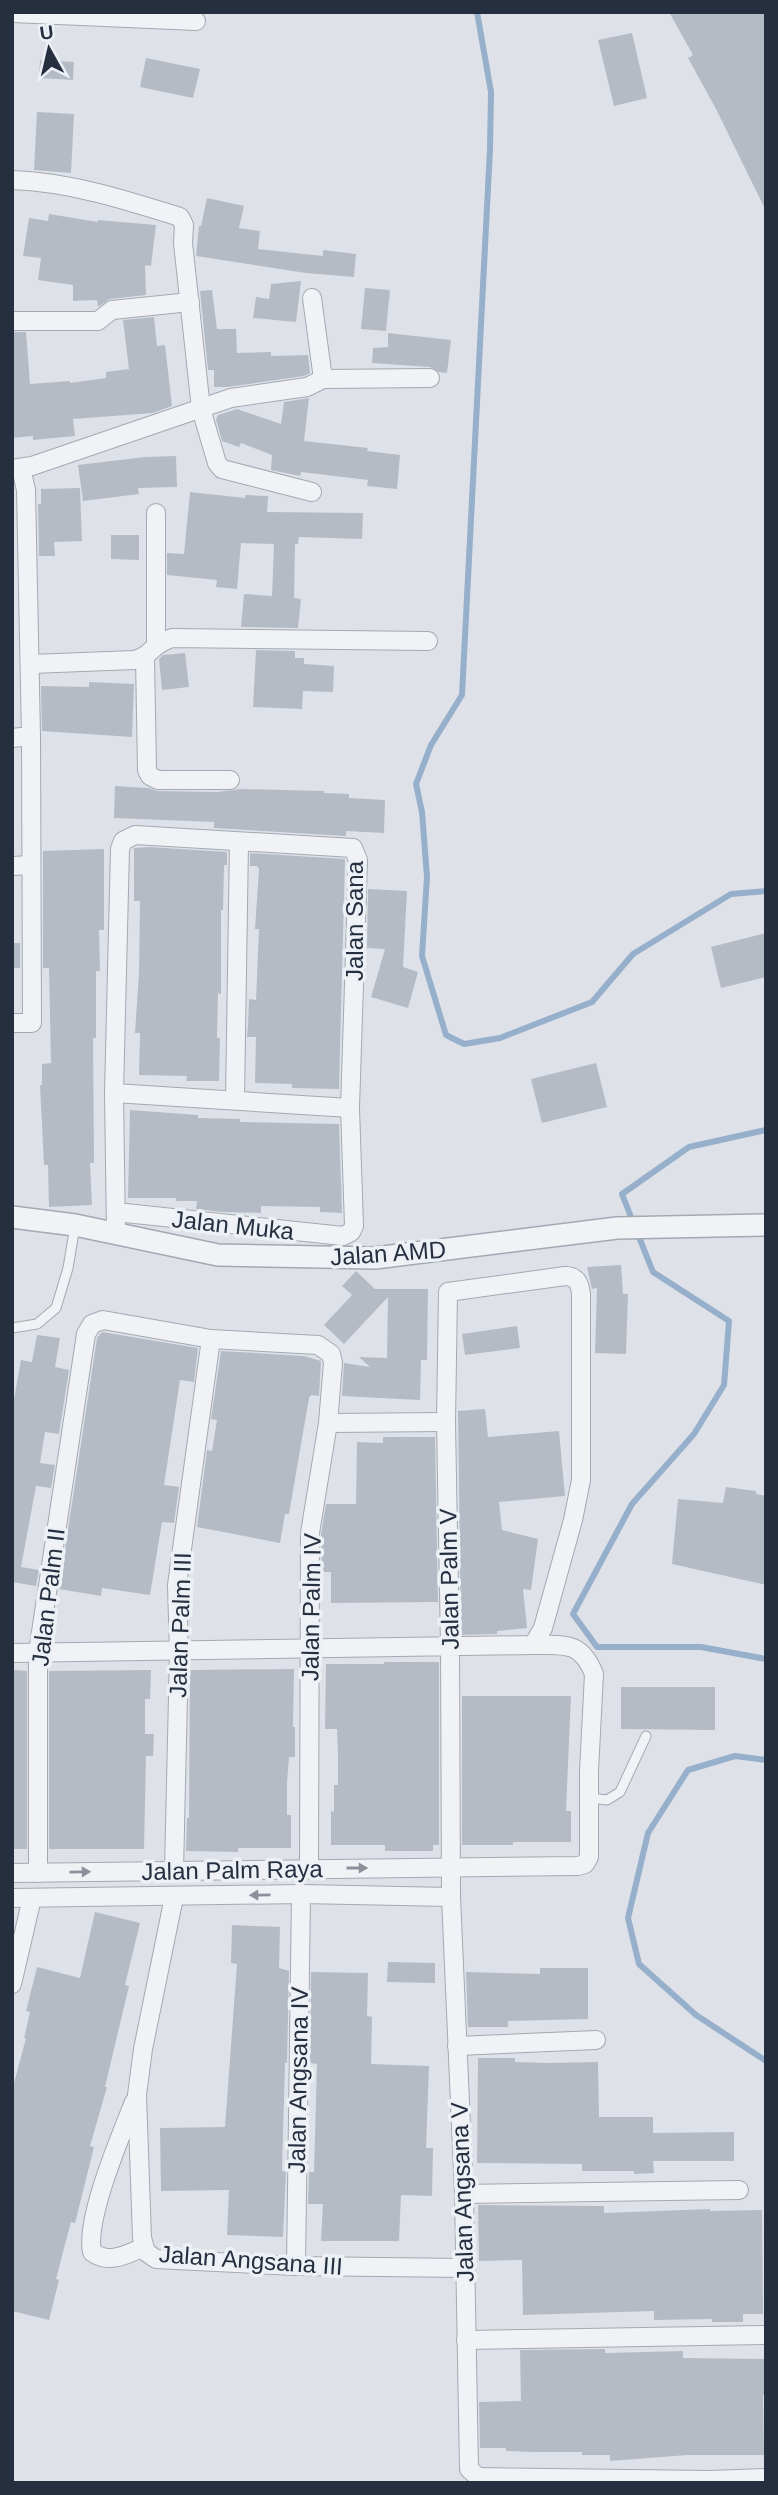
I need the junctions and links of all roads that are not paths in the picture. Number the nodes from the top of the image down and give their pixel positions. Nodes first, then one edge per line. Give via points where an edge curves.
1 (12, 13) edge
2 (196, 21) dead end
3 (13, 180) edge
4 (312, 298) dead end
5 (190, 302) junction
6 (12, 321) edge
7 (430, 378) dead end
8 (323, 379) junction
9 (201, 409) junction
10 (17, 468) edge
11 (312, 492) dead end
12 (156, 513) dead end
13 (20, 596) edge
14 (428, 641) dead end
15 (151, 650) junction
16 (31, 664) junction
17 (31, 737) junction
18 (12, 738) edge
19 (230, 780) dead end
20 (239, 842) junction
21 (32, 865) junction
22 (12, 866) edge
23 (12, 1023) edge
24 (114, 1093) junction
25 (235, 1100) junction
26 (350, 1108) junction
27 (12, 1217) edge
28 (116, 1222) junction
29 (75, 1225) junction
30 (766, 1225) edge
31 (12, 1328) edge
32 (211, 1339) junction
33 (446, 1422) junction
34 (328, 1423) junction
35 (450, 1645) junction
36 (533, 1645) junction
37 (310, 1650) junction
38 (38, 1652) junction
39 (179, 1652) junction
40 (12, 1653) edge
41 (646, 1736) dead end
42 (589, 1798) junction
43 (452, 1867) junction
44 (309, 1868) junction
45 (174, 1871) junction
46 (38, 1872) junction
47 (12, 1873) edge
48 (301, 1894) junction
49 (174, 1897) junction
50 (451, 1897) junction
51 (12, 1898) edge
52 (32, 1898) junction
53 (12, 1984) edge
54 (596, 2040) dead end
55 (457, 2046) junction
56 (137, 2095) junction
57 (739, 2190) dead end
58 (464, 2194) junction
59 (144, 2247) junction
60 (296, 2266) junction
61 (464, 2268) junction
62 (766, 2335) edge
63 (466, 2340) junction
64 (766, 2478) edge
65 (479, 2480) edge
66 (710, 2481) edge

1 - 2 street
3 - 5 street via 55,183 180,217
4 - 8 street
5 - 6 street via 113,310 98,321
5 - 9 street
7 - 8 street
8 - 9 street via 307,387 231,398
9 - 10 street
9 - 11 street via 222,469
10 - 13 street via 26,490
12 - 15 street
13 - 16 street
14 - 15 street via 172,638
15 - 16 street via 134,660
15 - 19 street via 150,776 158,780
16 - 17 street
17 - 18 street
17 - 21 street
20 - 24 street via 135,835 123,841
20 - 25 street
20 - 26 street, Jalan Sana via 349,846 356,855
21 - 22 street
21 - 23 street via 32,1023
24 - 25 street
24 - 28 street
25 - 26 street
26 - 28 street, Jalan Muka via 354,1226 343,1236
27 - 29 street, Jalan AMD
28 - 29 street, Jalan AMD
28 - 30 street, Jalan AMD via 218,1255 348,1259 617,1228
29 - 31 lane via 56,1308 37,1324
32 - 34 street, Jalan Palm IV via 318,1345 328,1350 333,1363
32 - 38 street, Jalan Palm II via 103,1320 92,1324 86,1335
32 - 39 street, Jalan Palm III via 177,1585
33 - 34 street
33 - 35 street, Jalan Palm V
33 - 36 street, Jalan Palm V via 448,1292 570,1276 578,1282 581,1480 543,1628
34 - 37 street, Jalan Palm IV via 310,1533
35 - 36 street
35 - 37 street
35 - 43 street, Jalan Palm V
36 - 42 street via 576,1649 594,1674
37 - 39 street
37 - 44 street, Jalan Palm IV
38 - 39 street
38 - 40 street
38 - 46 street, Jalan Palm II
39 - 45 street, Jalan Palm III
41 - 42 lane via 620,1792 607,1800
42 - 43 street, Jalan Palm Raya via 589,1857 585,1864
44 -> 43 street, Jalan Palm Raya
43 - 50 street, Jalan Palm V
44 - 45 street, Jalan Palm Raya
46 -> 45 street, Jalan Palm Raya
46 - 47 street, Jalan Palm Raya
48 -> 49 street
48 - 50 street
48 - 60 street, Jalan Angsana IV
49 - 52 street
49 - 56 street, Jalan Angsana III
50 - 55 street, Jalan Angsana V
51 - 52 street
52 - 53 street
54 - 55 street
55 - 58 street, Jalan Angsana V
56 - 59 street, Jalan Angsana III
56 - 59 street via 117,2143 90,2244 92,2252 104,2258
57 - 58 street
58 - 61 street, Jalan Angsana V
59 - 60 street, Jalan Angsana III via 156,2259
60 - 61 street, Jalan Angsana III
61 - 63 street, Jalan Angsana V
62 - 63 street
63 - 65 street, Jalan Angsana V via 469,2469
64 - 66 street
65 - 66 street

